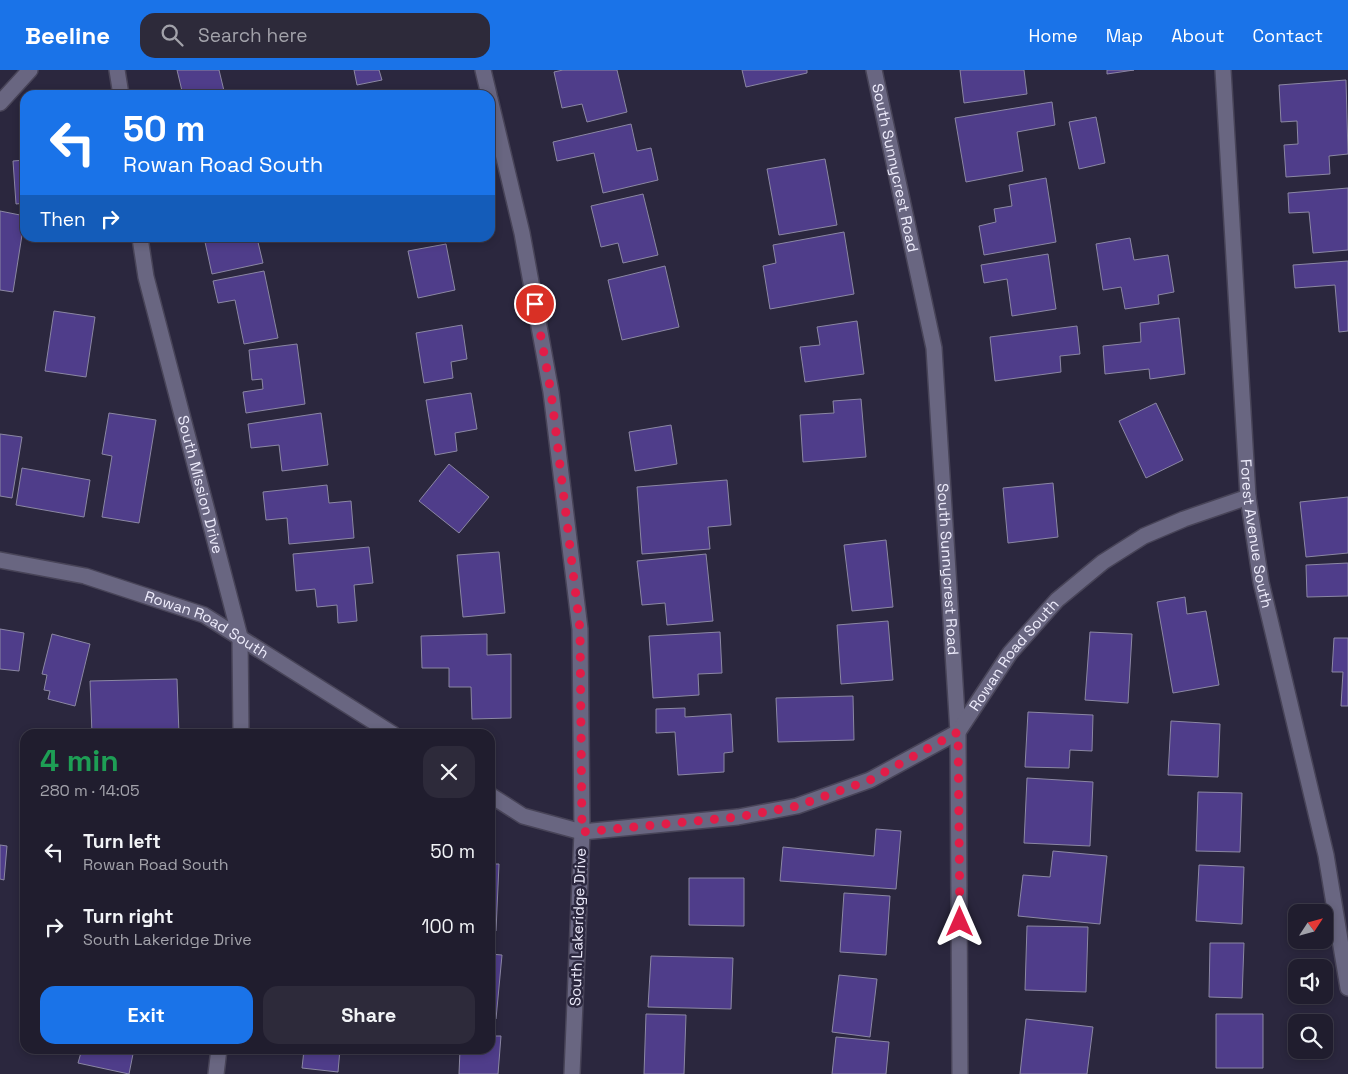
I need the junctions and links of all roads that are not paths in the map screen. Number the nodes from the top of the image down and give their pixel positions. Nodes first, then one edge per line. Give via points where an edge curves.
1 (30, 70) edge
2 (117, 70) edge
3 (483, 70) edge
4 (874, 70) edge
5 (1223, 70) edge
6 (120, 90) edge
7 (488, 90) edge
8 (0, 103) edge
9 (495, 120) edge
10 (141, 242) edge
11 (1248, 497) junction
12 (0, 560) edge
13 (240, 638) junction
14 (241, 729) edge
15 (385, 729) edge
16 (958, 732) junction
17 (495, 798) edge
18 (582, 832) junction
19 (1348, 988) edge
20 (218, 1054) edge
21 (216, 1074) edge
22 (572, 1074) edge
23 (960, 1074) edge

1 - 8 street
2 - 6 street
3 - 7 street
4 - 16 street, South Sunnycrest Road via 934,348
5 - 11 street, Forest Avenue South
9 - 18 street, South Lakeridge Drive via 522,233 551,392 570,537 580,629
10 - 13 street, South Mission Drive via 146,278
11 - 16 street, Rowan Road South via 1144,536 1103,562 1057,600 1010,653
11 - 19 street, Forest Avenue South via 1262,582 1326,855
12 - 13 street, Rowan Road South via 85,576 204,615
13 - 14 street, South Mission Drive
13 - 15 street, Rowan Road South
16 - 18 street, Rowan Road South via 870,780 797,806 738,817
16 - 23 street, South Sunnycrest Road
17 - 18 street, Rowan Road South via 523,816
18 - 22 street, South Lakeridge Drive
20 - 21 street

